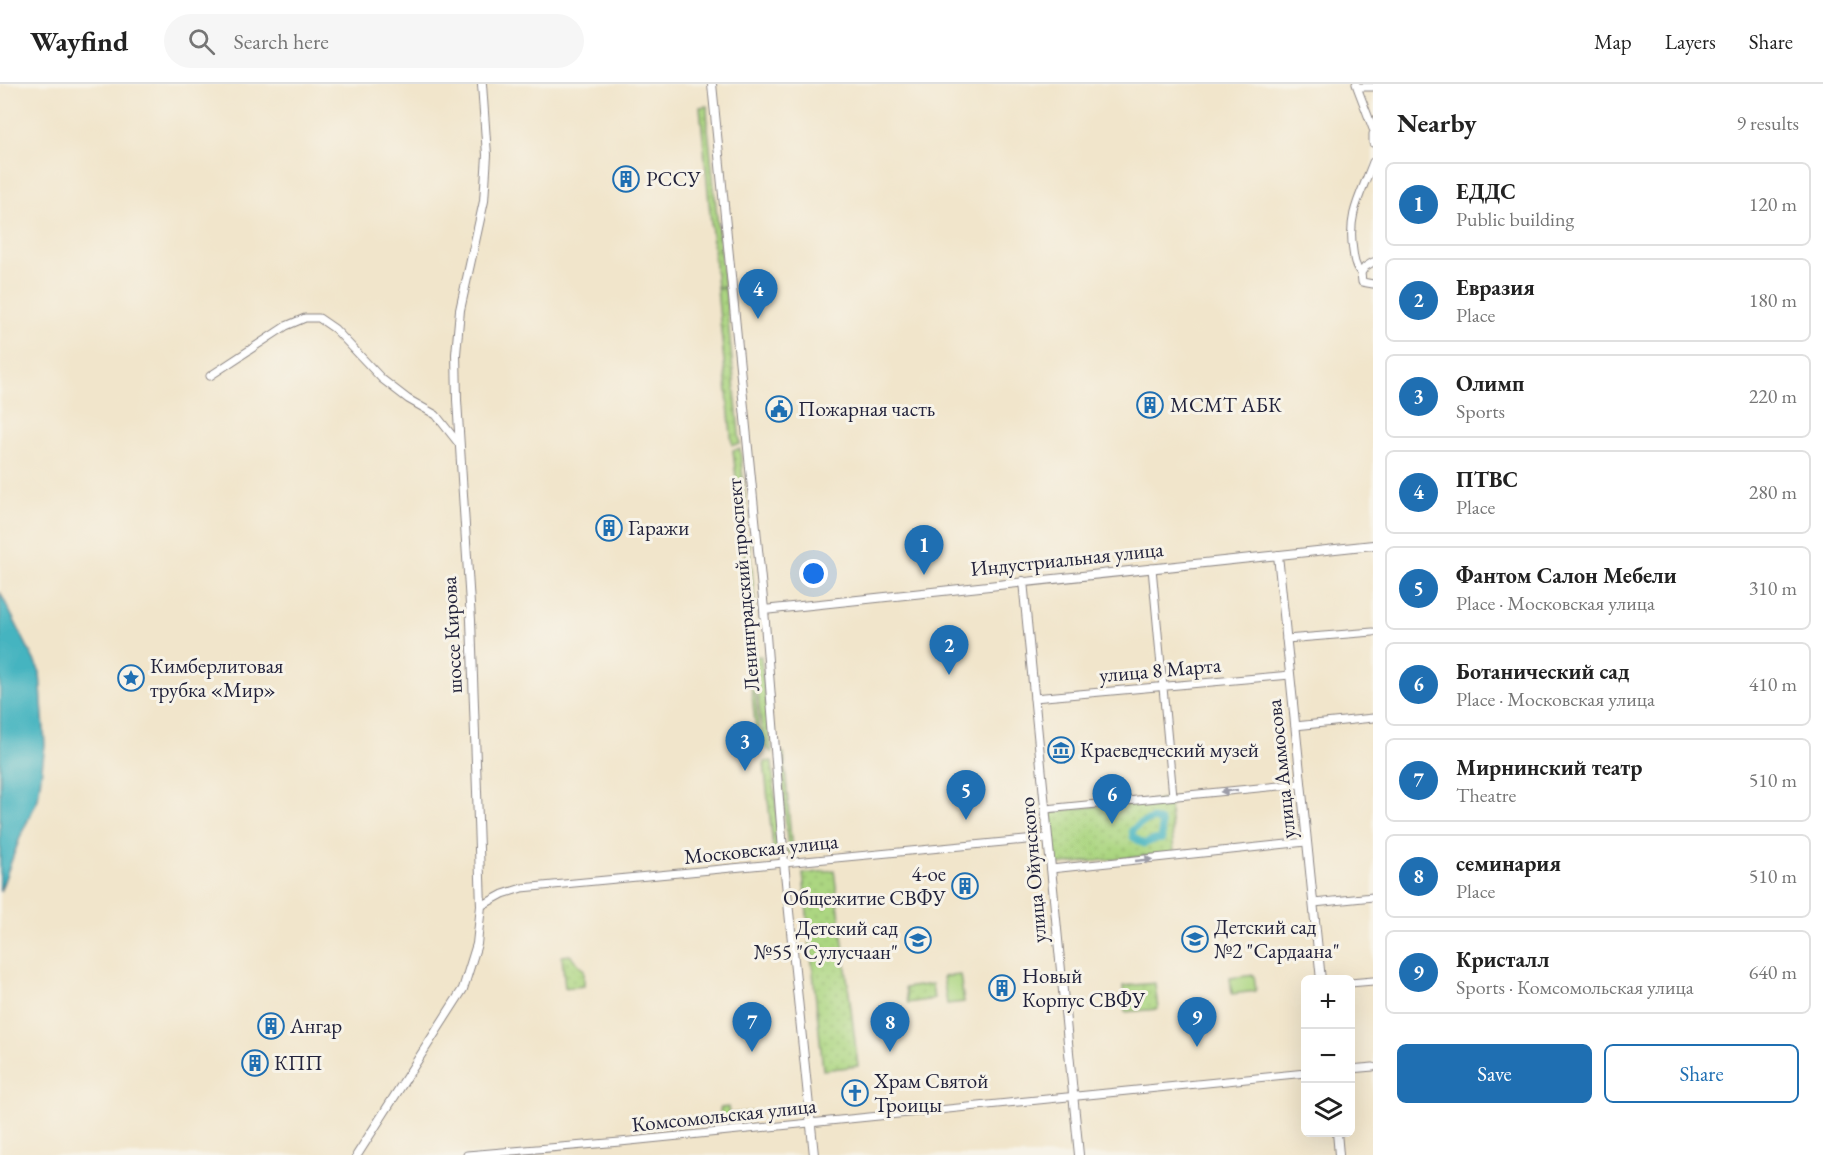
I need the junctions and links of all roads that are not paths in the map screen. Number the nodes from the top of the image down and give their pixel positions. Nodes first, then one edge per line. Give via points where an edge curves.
1 (482, 84) edge
2 (712, 84) edge
3 (1357, 85) edge
4 (1373, 87) edge
5 (1373, 129) edge
6 (1373, 134) edge
7 (1373, 143) edge
8 (1373, 163) edge
9 (1373, 262) edge
10 (1361, 273) junction
11 (1373, 284) edge
12 (210, 376) dead end
13 (459, 444) junction
14 (1373, 545) edge
15 (1278, 555) junction
16 (1152, 568) junction
17 (1023, 581) junction
18 (764, 610) junction
19 (1373, 632) edge
20 (1286, 639) junction
21 (1290, 675) junction
22 (1163, 686) junction
23 (1034, 698) junction
24 (1373, 718) edge
25 (1295, 726) junction
26 (1300, 784) junction
27 (1173, 796) junction
28 (1046, 809) junction
29 (1047, 838) junction
30 (1306, 842) junction
31 (784, 863) junction
32 (1051, 869) junction
33 (1373, 897) edge
34 (1314, 903) junction
35 (481, 906) junction
36 (1321, 975) edge
37 (1373, 981) edge
38 (1355, 983) edge
39 (1373, 1067) edge
40 (1355, 1069) edge
41 (1301, 1073) edge
42 (1073, 1095) junction
43 (810, 1123) junction
44 (1337, 1137) edge
45 (357, 1155) edge
46 (467, 1155) edge
47 (813, 1155) edge
48 (1079, 1155) edge
49 (1339, 1155) edge

1 - 13 main road, шоссе Кирова via 486,171 482,215 457,333
2 - 18 main road, Ленинградский проспект
3 - 4 street
3 - 5 street
6 - 7 street
8 - 10 street via 1357,198 1350,231 1354,261
9 - 10 street
10 - 11 street via 1362,282
12 - 13 street via 286,326 305,318 319,318 335,329 381,379 436,415
13 - 35 main road, шоссе Кирова via 471,620
14 - 15 main road, Индустриальная улица
15 - 16 main road, Индустриальная улица
15 - 20 main road, улица Аммосова
16 - 17 main road, Индустриальная улица
16 - 22 street
17 - 18 main road, Индустриальная улица
17 - 23 main road, улица Ойунского
18 - 31 main road, Ленинградский проспект
19 - 20 street
20 - 21 main road, улица Аммосова
21 - 22 street, улица 8 Марта
21 - 25 main road, улица Аммосова
22 - 23 street, улица 8 Марта
22 - 27 street
23 - 28 main road, улица Ойунского
24 - 25 street
25 - 26 main road, улица Аммосова
26 -> 27 street
26 - 30 main road, улица Аммосова
27 - 28 street
28 - 29 main road, улица Ойунского
29 - 31 street, Московская улица
29 - 32 main road, улица Ойунского
32 -> 30 street
30 - 34 main road, улица Аммосова
31 - 35 street, Московская улица via 522,888
31 - 43 main road, Ленинградский проспект
32 - 42 main road, улица Ойунского
33 - 34 street
34 - 36 main road, улица Аммосова
35 - 45 main road, шоссе Кирова via 474,957 463,989
37 - 38 street
39 - 40 street
41 - 42 street, Комсомольская улица
42 - 43 street, Комсомольская улица
42 - 48 main road, улица Ойунского
43 - 46 street, Комсомольская улица
43 - 47 main road, Ленинградский проспект
44 - 49 main road

